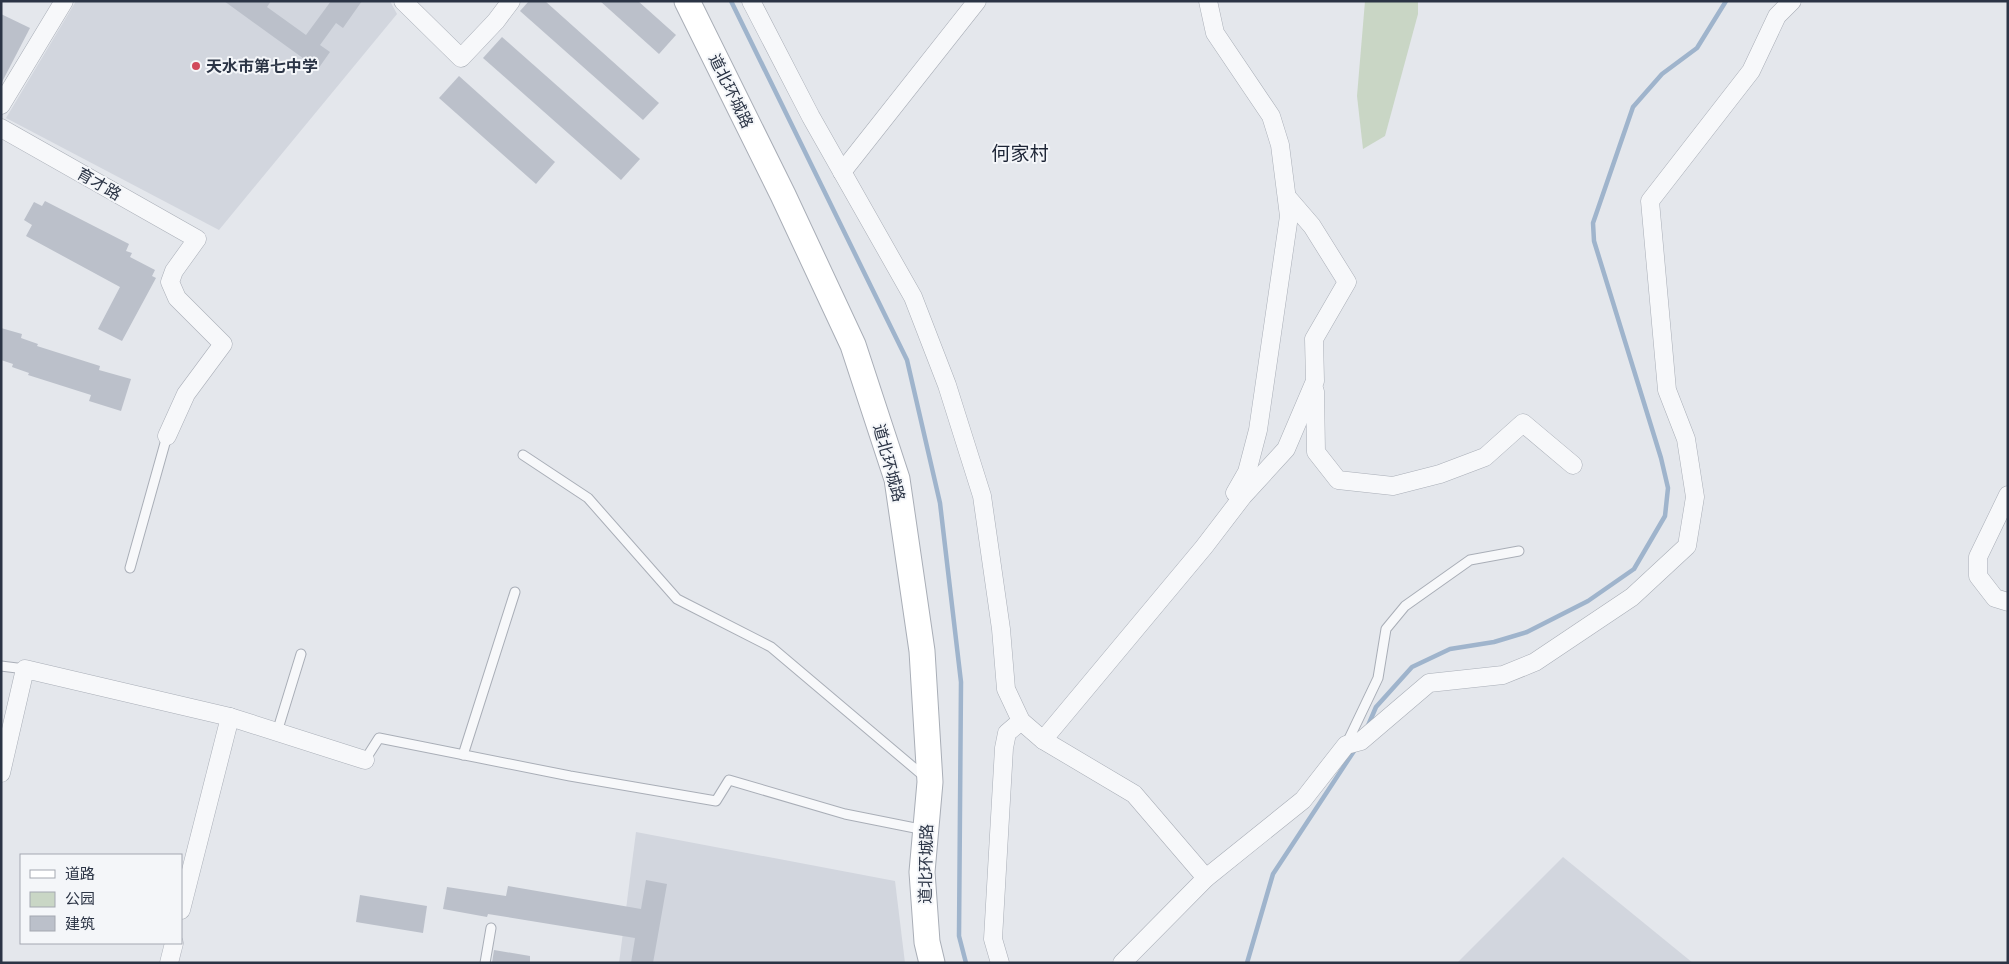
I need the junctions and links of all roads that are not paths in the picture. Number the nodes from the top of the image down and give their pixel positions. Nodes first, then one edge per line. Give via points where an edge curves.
1 (64, 1) edge
2 (403, 1) edge
3 (511, 1) edge
4 (687, 1) edge
5 (751, 1) edge
6 (977, 1) edge
7 (1208, 1) edge
8 (1792, 1) edge
9 (1, 105) edge
10 (1, 128) edge
11 (842, 172) junction
12 (1287, 197) junction
13 (1315, 381) junction
14 (167, 436) joint
15 (523, 455) dead end
16 (1573, 465) dead end
17 (2008, 495) edge
18 (1204, 547) junction
19 (1519, 550) dead end
20 (130, 568) dead end
21 (516, 592) dead end
22 (2008, 602) edge
23 (301, 654) dead end
24 (1, 666) edge
25 (24, 669) junction
26 (230, 717) junction
27 (1021, 721) junction
28 (277, 732) junction
29 (1043, 740) junction
30 (1346, 746) junction
31 (463, 754) junction
32 (365, 760) joint
33 (1, 773) edge
34 (930, 782) junction
35 (926, 830) junction
36 (1206, 878) junction
37 (182, 906) edge
38 (491, 928) dead end
39 (174, 944) edge
40 (169, 963) edge
41 (485, 963) edge
42 (932, 963) edge
43 (1000, 963) edge
44 (1122, 963) edge

1 - 9 street
2 - 3 street via 461,58
4 - 34 street, 道北环城路 via 854,345 897,479 922,651
5 - 11 street
6 - 11 street
7 - 12 street via 1215,33 1271,116 1280,145
8 - 30 street via 1776,16 1751,71 1650,201 1667,390 1686,439 1695,497 1687,546 1632,597 1535,662 1503,675 1429,683 1361,741
10 - 14 street, 育才路 via 197,239 170,282 178,298 223,344 186,394
11 - 27 street via 912,297 947,385 982,496 1001,629 1006,690
12 - 13 street via 1312,226 1347,282 1314,339
12 - 18 street via 1289,216 1258,430 1247,472
13 - 16 street via 1316,452 1338,480 1393,486 1440,474 1485,457 1523,423
13 - 18 street via 1286,449 1243,496
14 - 20 lane
15 - 34 lane via 588,498 676,599 771,647
17 - 22 street via 1978,557 1978,576 1995,598
18 - 29 street
19 - 30 lane via 1470,560 1405,606 1386,629 1378,678
21 - 31 lane
23 - 28 lane
24 - 25 lane
25 - 26 street
25 - 33 street
26 - 28 street
26 - 37 street
27 - 29 street
27 - 43 street via 1008,733 1004,748 993,940
28 - 32 street
29 - 36 street via 1134,794
30 - 36 street via 1303,800
31 - 32 lane via 379,738
31 - 35 lane via 716,801 729,780 845,814
34 - 35 street, 道北环城路
35 - 42 street, 道北环城路 via 922,872 926,942
36 - 44 street
38 - 41 lane
39 - 40 street

